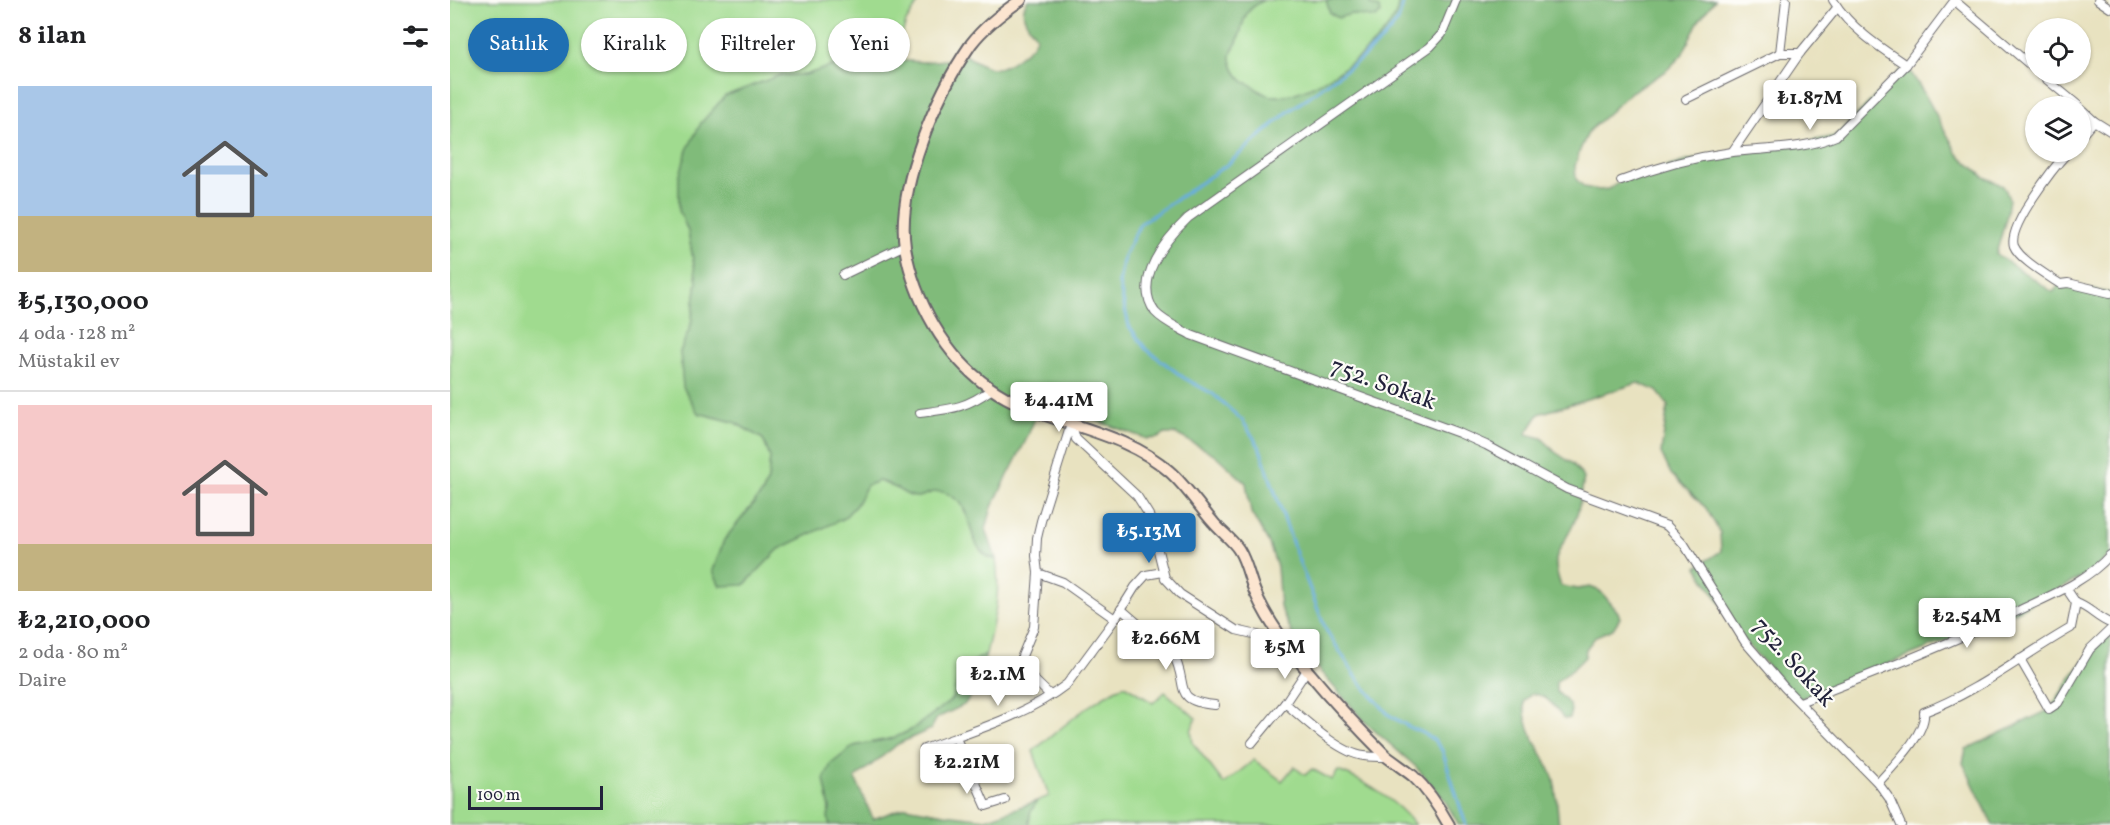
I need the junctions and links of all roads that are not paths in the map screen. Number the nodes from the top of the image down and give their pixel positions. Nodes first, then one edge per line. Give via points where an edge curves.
1 (1020, 0) edge
2 (1456, 0) edge
3 (1786, 0) edge
4 (1955, 0) edge
5 (2098, 0) edge
6 (1835, 4) edge
7 (2109, 5) edge
8 (1780, 53) junction
9 (1800, 53) junction
10 (2025, 60) edge
11 (1906, 65) junction
12 (2052, 84) edge
13 (2067, 96) edge
14 (1686, 99) dead end
15 (2091, 117) edge
16 (2094, 120) junction
17 (2091, 123) edge
18 (2108, 131) edge
19 (1732, 152) junction
20 (2059, 162) edge
21 (1621, 181) dead end
22 (905, 245) junction
23 (843, 275) dead end
24 (2110, 293) edge
25 (992, 389) junction
26 (920, 413) dead end
27 (1071, 423) junction
28 (2110, 555) edge
29 (1163, 572) junction
30 (1038, 573) junction
31 (2066, 588) junction
32 (2076, 603) junction
33 (1121, 609) junction
34 (1115, 619) junction
35 (2110, 623) edge
36 (2110, 630) edge
37 (1281, 636) junction
38 (2020, 659) junction
39 (1307, 670) junction
40 (1050, 695) junction
41 (1800, 702) junction
42 (1286, 703) junction
43 (1215, 705) dead end
44 (956, 738) junction
45 (1252, 743) dead end
46 (924, 749) dead end
47 (1388, 757) junction
48 (1878, 783) junction
49 (1005, 800) dead end
50 (1449, 825) edge
51 (1901, 825) edge

1 - 22 street via 972,43 934,109 912,174
2 - 41 street, 752. Sokak via 1442,34 1430,47 1177,228 1152,266 1148,286 1151,304 1162,318 1191,335 1459,433 1567,489 1667,526 1684,544 1745,642
3 - 8 street
4 - 10 street
4 - 11 street
5 - 7 street
6 - 9 street
6 - 11 street via 1875,44
8 - 9 street
8 - 14 street
9 - 19 street
11 - 19 street via 1836,136 1804,146
12 - 13 street
15 - 16 street
16 - 17 street
16 - 18 street
19 - 21 street via 1678,163
20 - 24 street via 2014,234 2014,245 2023,257 2064,283
22 - 23 street
22 - 25 street via 912,279 929,317 957,358
25 - 26 street via 961,407
25 - 27 street
27 - 29 street via 1076,439 1137,496 1149,515
27 - 30 street via 1041,521
27 - 37 street via 1129,444 1169,471 1193,495 1239,551 1255,593
28 - 31 street
29 - 33 street via 1146,575
29 - 37 street via 1179,594 1236,630
30 - 34 street via 1064,582
30 - 40 street via 1034,627 1021,663
31 - 32 street
31 - 41 street via 1928,652
32 - 35 street
32 - 38 street via 2071,628
33 - 34 street
33 - 43 street via 1173,654 1185,696 1198,704
34 - 40 street via 1067,684
36 - 38 street via 2090,649 2058,703 2049,710
37 - 39 street
38 - 48 street via 1982,685 1924,712 1924,726
39 - 42 street
39 - 47 street
40 - 44 street via 1031,708
41 - 48 street, 752. Sokak
42 - 45 street
42 - 47 street via 1341,746 1362,756
44 - 46 street
44 - 49 street via 986,806
47 - 50 street via 1427,791
48 - 51 street, 752. Sokak

